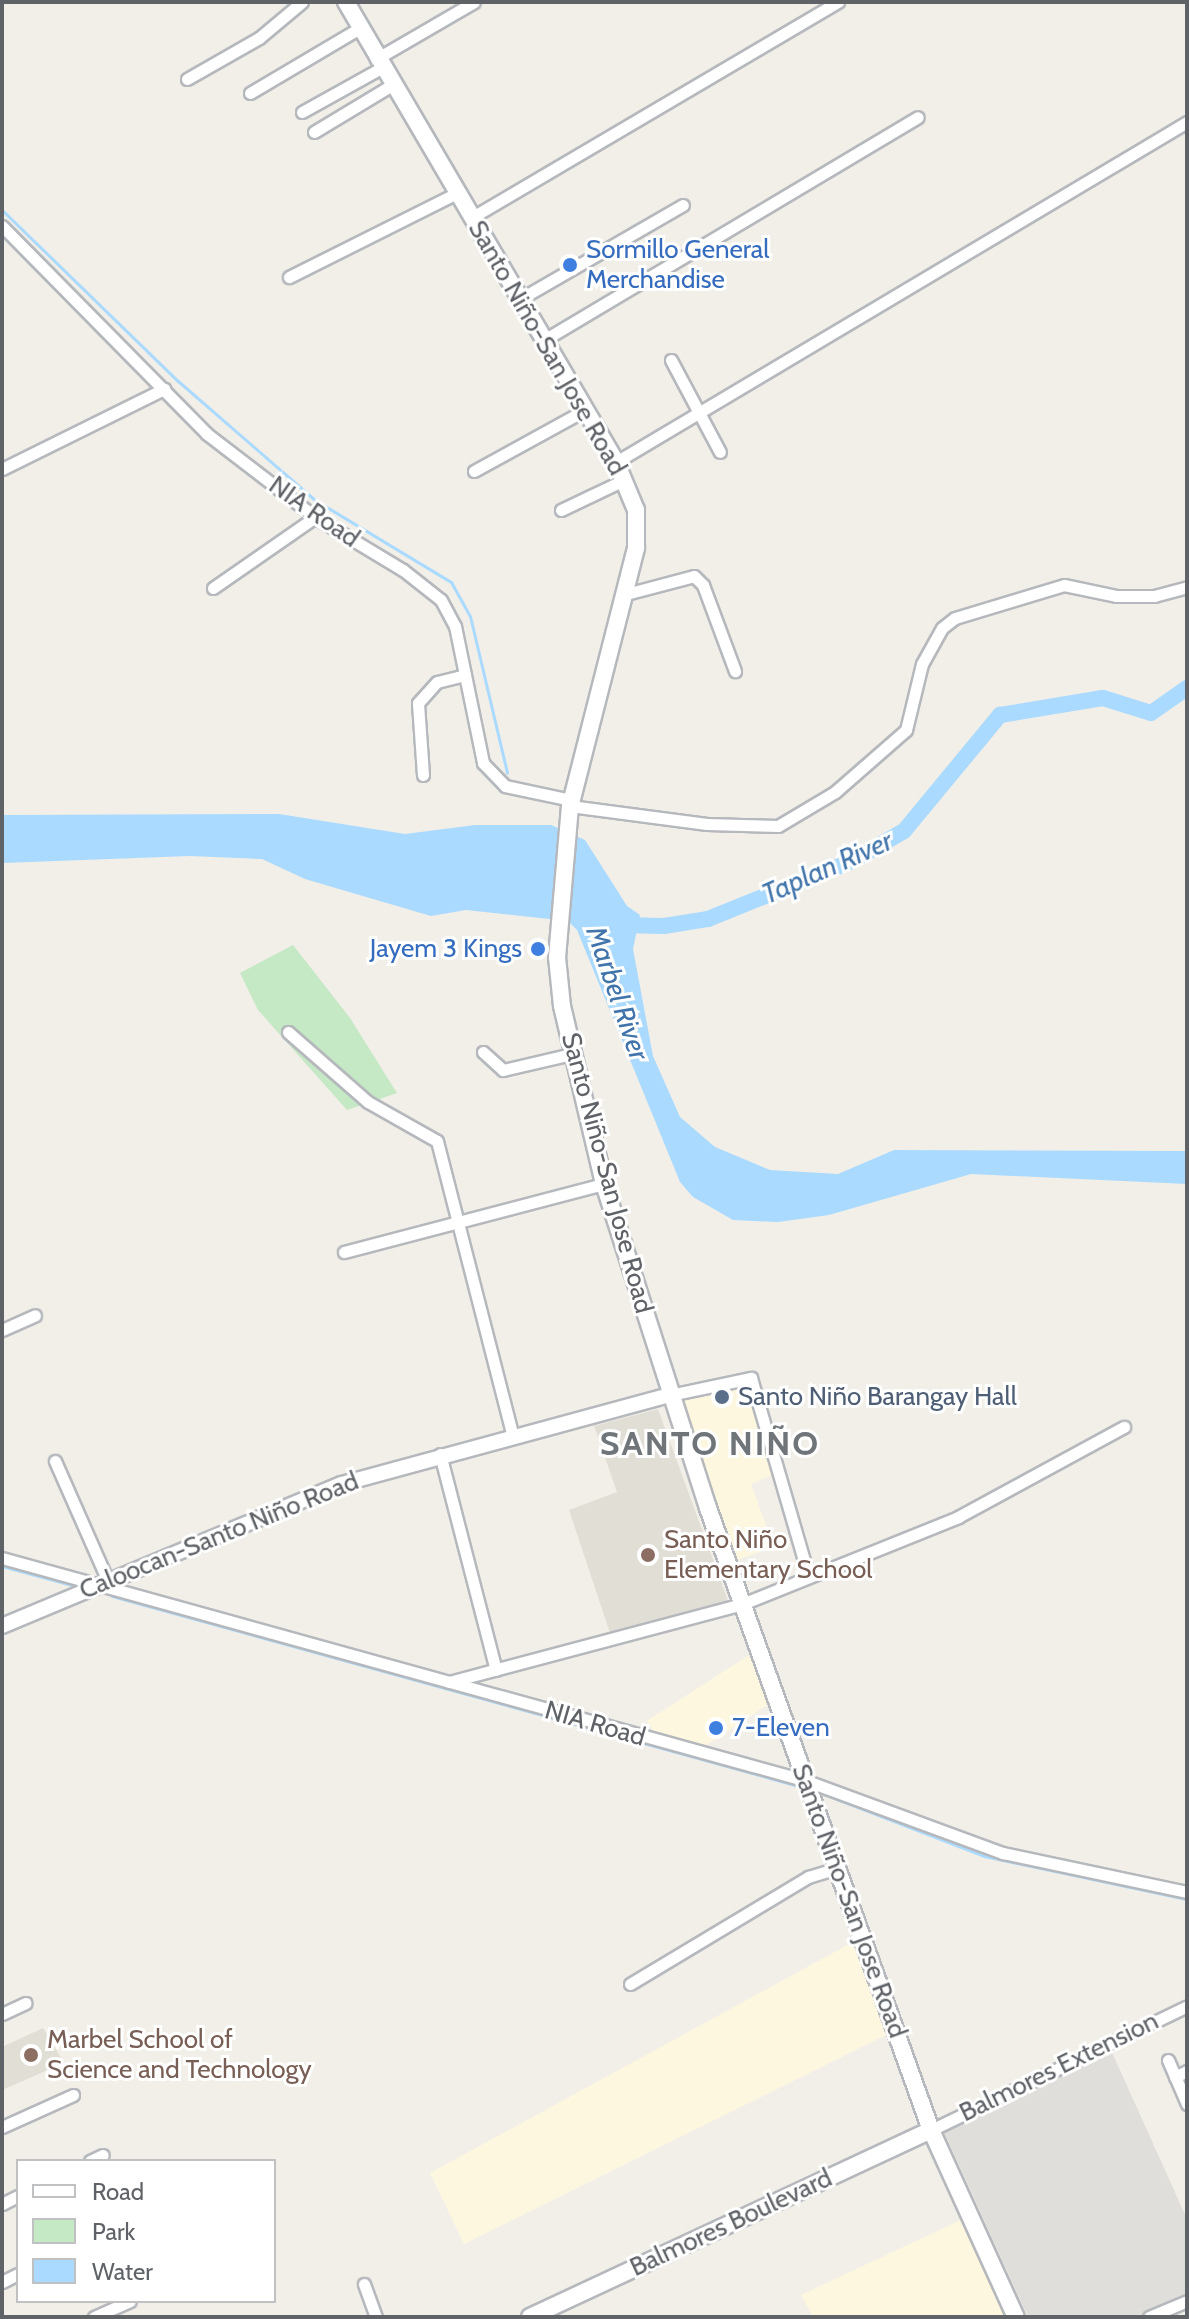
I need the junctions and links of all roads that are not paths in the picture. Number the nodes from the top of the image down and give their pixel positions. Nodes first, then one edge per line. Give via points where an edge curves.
1 (302, 2) edge
2 (346, 2) edge
3 (838, 2) edge
4 (468, 4) edge
5 (360, 28) junction
6 (378, 63) junction
7 (187, 79) dead end
8 (392, 85) junction
9 (250, 93) dead end
10 (302, 112) dead end
11 (918, 117) dead end
12 (1187, 122) edge
13 (314, 132) dead end
14 (457, 193) junction
15 (683, 205) dead end
16 (471, 218) junction
17 (2, 227) edge
18 (289, 277) dead end
19 (520, 299) junction
20 (544, 340) junction
21 (671, 360) dead end
22 (164, 389) junction
23 (585, 410) junction
24 (701, 413) junction
25 (720, 452) dead end
26 (616, 462) junction
27 (2, 469) edge
28 (474, 471) dead end
29 (624, 480) junction
30 (561, 510) dead end
31 (315, 517) junction
32 (1187, 587) edge
33 (213, 588) dead end
34 (626, 594) junction
35 (735, 671) dead end
36 (465, 675) junction
37 (423, 775) dead end
38 (570, 803) junction
39 (288, 1032) dead end
40 (483, 1052) dead end
41 (572, 1054) junction
42 (604, 1184) junction
43 (459, 1222) junction
44 (344, 1252) dead end
45 (35, 1315) dead end
46 (2, 1330) edge
47 (670, 1395) junction
48 (1124, 1427) dead end
49 (513, 1436) junction
50 (440, 1454) junction
51 (55, 1461) dead end
52 (2, 1558) edge
53 (809, 1577) junction
54 (104, 1582) junction
55 (742, 1604) junction
56 (2, 1626) edge
57 (496, 1670) junction
58 (448, 1682) junction
59 (807, 1781) junction
60 (838, 1868) junction
61 (1187, 1892) edge
62 (630, 1984) dead end
63 (26, 2003) dead end
64 (1187, 2006) edge
65 (2, 2014) edge
66 (1168, 2060) dead end
67 (1187, 2071) edge
68 (1175, 2077) junction
69 (73, 2095) dead end
70 (1187, 2104) edge
71 (2, 2127) edge
72 (931, 2130) junction
73 (103, 2155) dead end
74 (94, 2159) edge
75 (364, 2284) dead end
76 (1187, 2301) edge
77 (126, 2303) edge
78 (94, 2317) edge
79 (376, 2317) edge
80 (530, 2317) edge
81 (1016, 2317) edge
82 (1149, 2317) edge

1 - 7 street via 259,38
2 - 5 main road, Santo Niño-San Jose Road
3 - 16 street
4 - 6 street
5 - 6 main road, Santo Niño-San Jose Road
5 - 9 street
6 - 8 main road, Santo Niño-San Jose Road
6 - 10 street
8 - 13 street
8 - 14 main road, Santo Niño-San Jose Road
11 - 20 street
12 - 24 street
14 - 16 main road, Santo Niño-San Jose Road
14 - 18 street
15 - 19 street
16 - 19 main road, Santo Niño-San Jose Road
17 - 22 street, NIA Road
19 - 20 main road, Santo Niño-San Jose Road
20 - 23 main road, Santo Niño-San Jose Road
21 - 24 street
22 - 27 street
22 - 31 street, NIA Road via 207,434
23 - 26 main road, Santo Niño-San Jose Road
23 - 28 street
24 - 25 street
24 - 26 street
26 - 29 main road, Santo Niño-San Jose Road
29 - 30 street
29 - 34 main road, Santo Niño-San Jose Road via 638,531
31 - 33 street
31 - 36 street, NIA Road via 403,570 441,600 455,626
32 - 38 street, NIA Road via 1154,596 1116,596 1064,585 955,618 934,638 922,664 906,730 835,792 778,826 707,824
34 - 35 street via 694,576
34 - 38 main road, Santo Niño-San Jose Road
36 - 37 street via 437,682 418,703 415,719
36 - 38 street, NIA Road via 479,751 490,774 517,790
38 - 41 main road, Santo Niño-San Jose Road via 558,933 559,989
39 - 43 street via 368,1102 437,1141
40 - 41 street via 503,1070
41 - 42 main road, Santo Niño-San Jose Road
42 - 43 street
42 - 47 main road, Santo Niño-San Jose Road
43 - 44 street
43 - 49 street
45 - 46 street
47 - 49 street, Caloocan-Santo Niño Road
47 - 53 street via 751,1378
47 - 55 main road, Santo Niño-San Jose Road
48 - 53 street via 958,1517
49 - 50 street, Caloocan-Santo Niño Road
50 - 54 street, Caloocan-Santo Niño Road via 292,1502
50 - 57 street
51 - 54 street
52 - 54 street, NIA Road
53 - 55 street
54 - 56 street, Caloocan-Santo Niño Road
54 - 58 street, NIA Road
55 - 57 street
55 - 59 main road, Santo Niño-San Jose Road
57 - 58 street
58 - 59 street, NIA Road
59 - 60 main road, Santo Niño-San Jose Road
59 - 61 street, NIA Road via 1003,1853
60 - 62 street via 808,1877
60 - 72 main road, Santo Niño-San Jose Road
63 - 65 street
64 - 72 street, Balmores Extension
66 - 68 street
67 - 68 street
68 - 70 street
69 - 71 street
72 - 80 main road, Balmores Boulevard
72 - 81 main road, Santo Niño-San Jose Road
73 - 74 street
75 - 79 street
76 - 82 street
77 - 78 street

